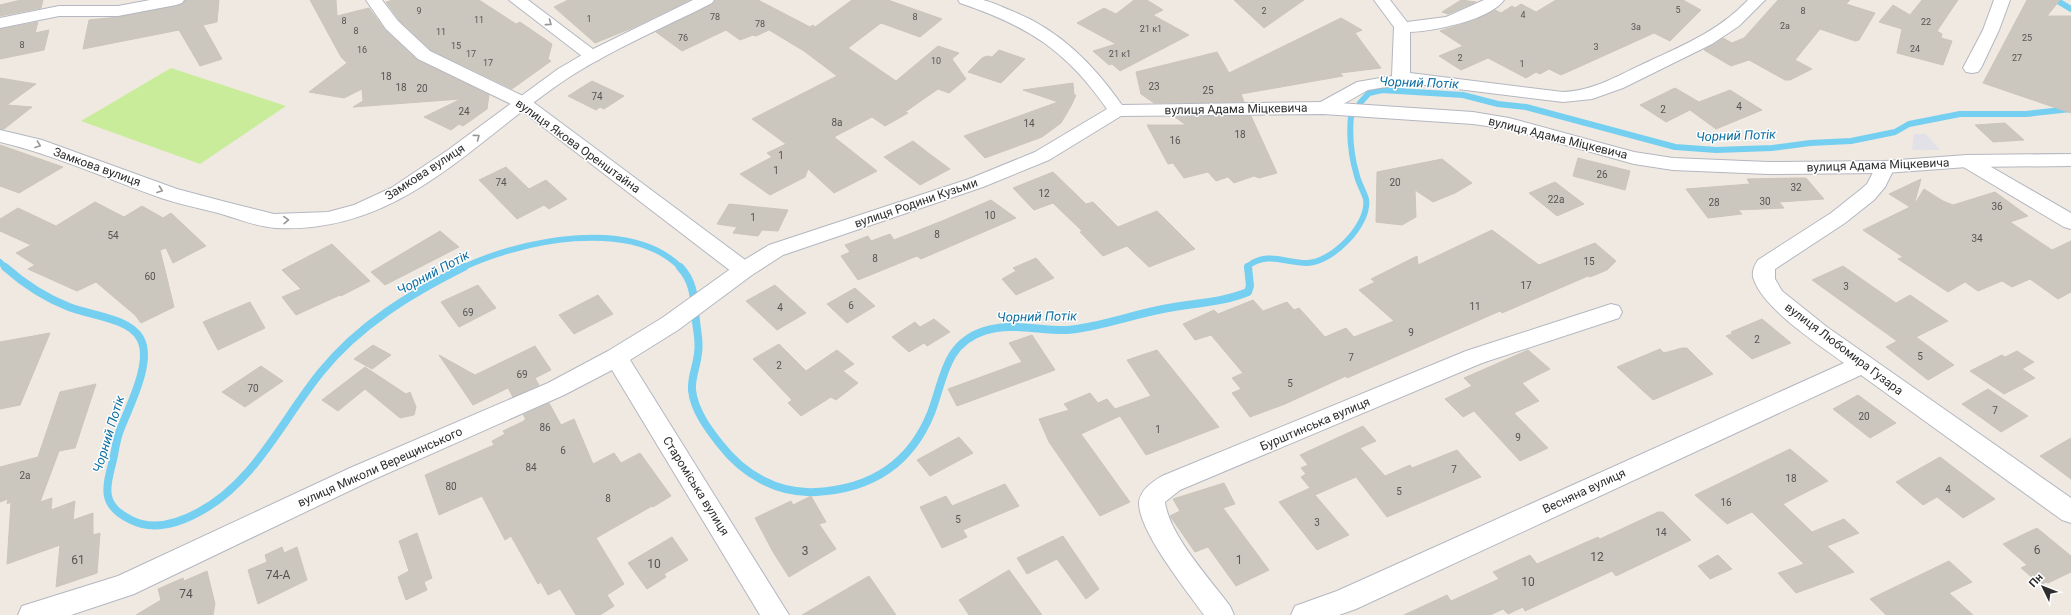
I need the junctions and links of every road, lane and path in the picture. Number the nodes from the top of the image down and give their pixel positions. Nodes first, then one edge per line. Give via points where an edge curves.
1 (176, 0) edge
2 (374, 0) edge
3 (517, 0) edge
4 (706, 0) edge
5 (966, 0) edge
6 (1382, 0) edge
7 (1496, 0) edge
8 (1757, 0) edge
9 (2002, 0) edge
10 (0, 23) edge
11 (1402, 27) junction
12 (593, 56) junction
13 (1972, 68) dead end
14 (1401, 79) junction
15 (523, 103) junction
16 (1323, 108) junction
17 (1117, 111) junction
18 (0, 136) edge
19 (2071, 160) edge
20 (1967, 161) junction
21 (1885, 167) junction
22 (2071, 222) edge
23 (744, 270) junction
24 (715, 293) joint
25 (1611, 312) dead end
26 (616, 357) junction
27 (1861, 364) junction
28 (2071, 512) edge
29 (32, 615) edge
30 (775, 615) edge
31 (1220, 615) edge
32 (1305, 615) edge

1 - 10 street via 118,11 59,11
2 - 15 street, вулиця Якова Оренштайна via 392,25 424,55
3 -> 12 street
4 - 12 street, Замкова вулиця
5 - 17 street via 1008,13 1048,35 1064,47 1102,87
6 - 11 street
7 - 11 street via 1449,23
8 - 14 street via 1742,15 1708,40 1611,87 1579,96 1563,97 1426,79
9 - 13 street via 1991,30
11 - 14 street
12 - 15 street, Замкова вулиця via 564,73
14 - 16 street via 1363,86
18 -> 15 street, Замкова вулиця via 35,144 170,194 226,209 274,221 328,219 362,210 398,192 455,154
15 - 23 street, вулиця Якова Оренштайна
16 - 17 street, вулиця Адама Міцкевича
16 - 21 street, вулиця Адама Міцкевича via 1497,121 1660,163 1768,168
17 - 23 street, вулиця Родини Кузьми via 1042,156 976,183 776,250
19 - 20 street, вулиця Адама Міцкевича
20 - 21 street, вулиця Адама Міцкевича
20 - 22 street
21 - 27 street, вулиця Любомира Гузара via 1868,195 1838,218 1773,259 1764,268 1764,279 1774,296
23 - 24 street, вулиця Родини Кузьми
24 - 26 street, вулиця Миколи Верещинського
25 - 31 street, Бурштинська вулиця via 1474,357 1171,483 1155,494 1152,509 1155,519
26 - 29 street, вулиця Миколи Верещинського via 556,388 359,475 124,586
26 - 30 street, Староміська вулиця
27 - 28 street, вулиця Любомира Гузара
27 - 32 street, Весняна вулиця via 1346,600

